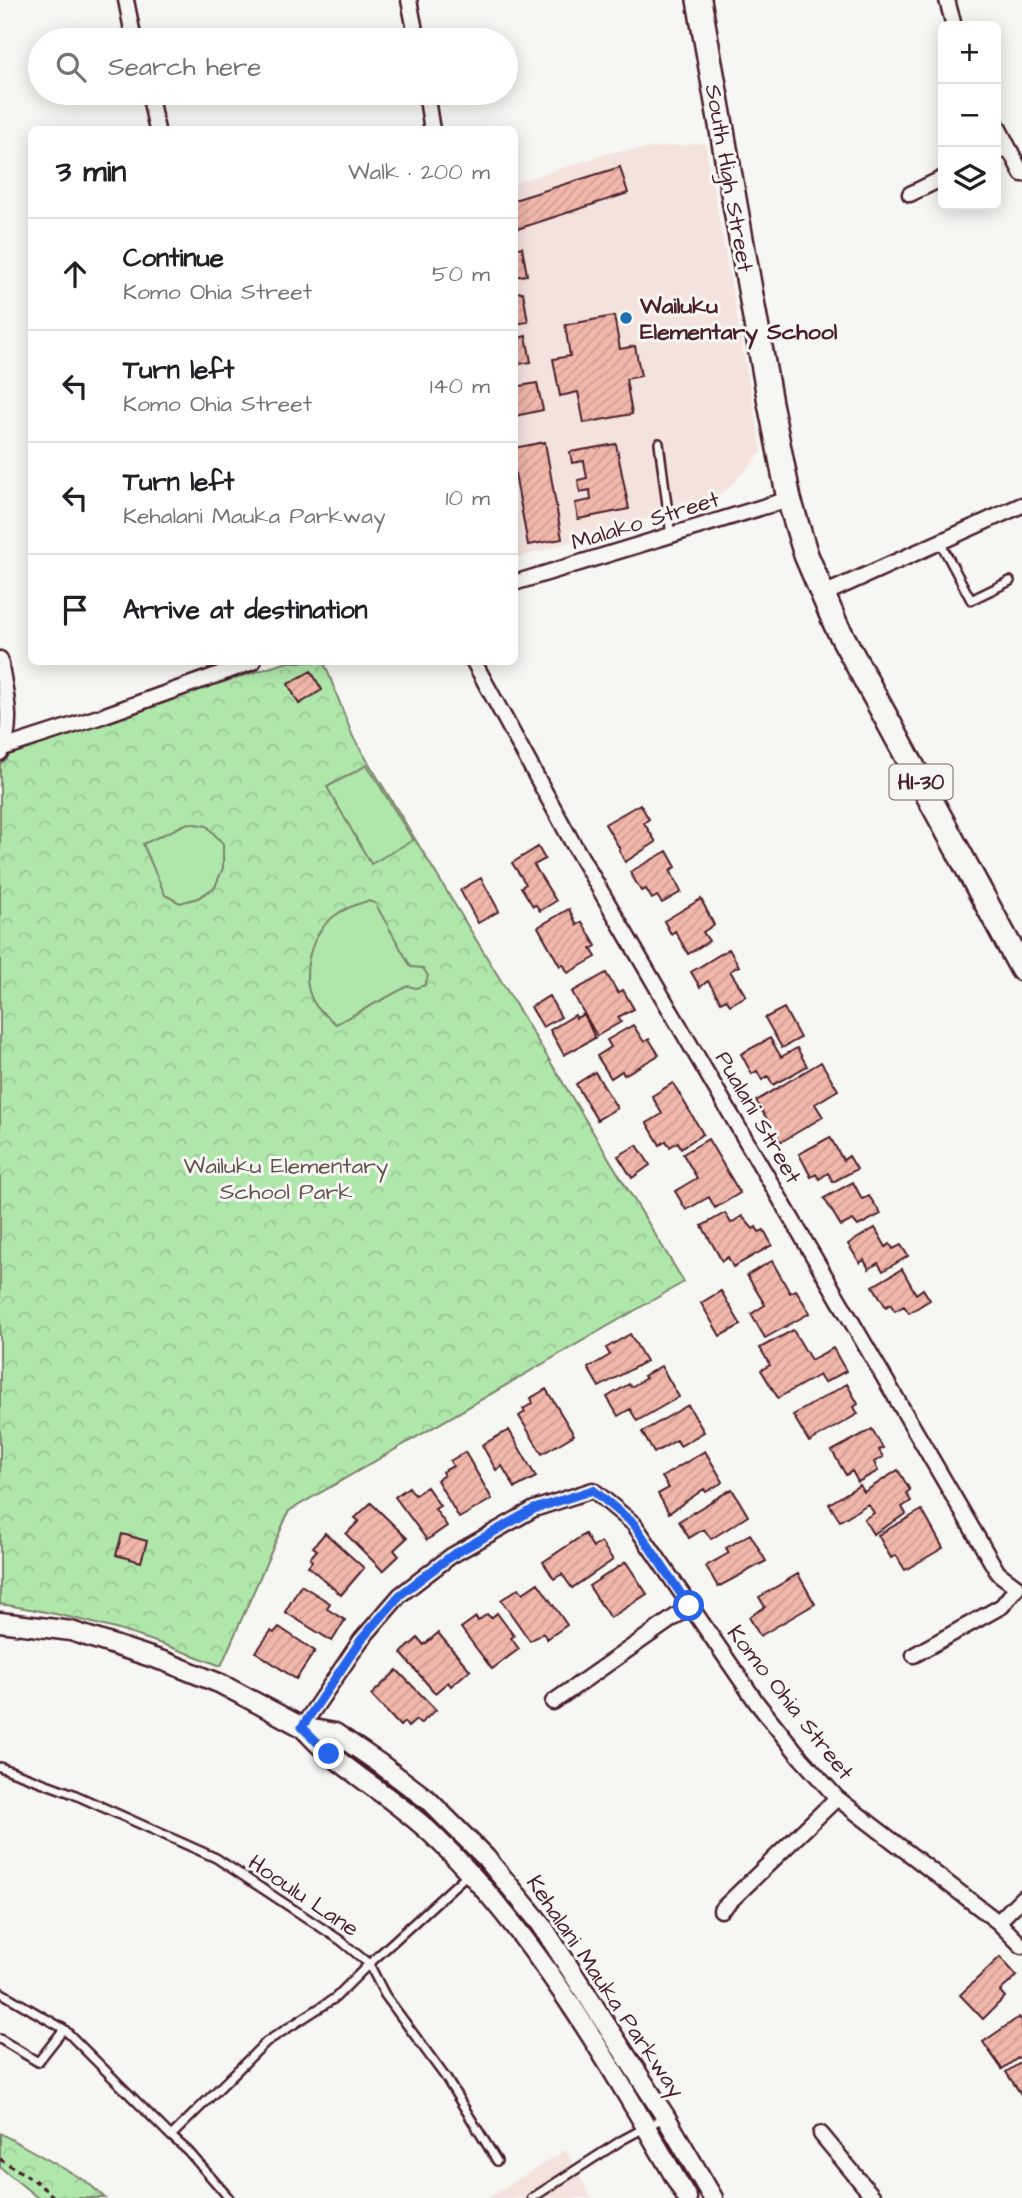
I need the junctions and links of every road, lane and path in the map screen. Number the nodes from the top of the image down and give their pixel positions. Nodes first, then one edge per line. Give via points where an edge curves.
1 (126, 0) edge
2 (410, 0) edge
3 (699, 0) edge
4 (947, 0) edge
5 (953, 21) edge
6 (132, 28) edge
7 (415, 28) edge
8 (152, 105) edge
9 (428, 105) edge
10 (156, 126) edge
11 (431, 126) edge
12 (1002, 150) edge
13 (1022, 174) edge
14 (938, 180) edge
15 (910, 194) dead end
16 (659, 443) dead end
17 (789, 499) junction
18 (1022, 505) edge
19 (671, 536) junction
20 (940, 542) junction
21 (1010, 581) dead end
22 (518, 582) edge
23 (824, 594) junction
24 (0, 659) edge
25 (237, 665) edge
26 (476, 665) edge
27 (1, 751) edge
28 (1022, 969) edge
29 (1020, 1587) edge
30 (689, 1606) junction
31 (0, 1622) edge
32 (914, 1655) dead end
33 (553, 1702) dead end
34 (302, 1727) junction
35 (0, 1767) edge
36 (837, 1798) junction
37 (462, 1879) dead end
38 (1022, 1898) edge
39 (721, 1910) dead end
40 (998, 1922) junction
41 (1022, 1946) edge
42 (369, 1964) junction
43 (0, 1992) edge
44 (65, 2029) junction
45 (0, 2039) edge
46 (666, 2116) junction
47 (646, 2127) junction
48 (821, 2134) dead end
49 (171, 2136) junction
50 (0, 2159) edge
51 (497, 2161) dead end
52 (55, 2198) edge
53 (229, 2198) edge
54 (532, 2198) edge
55 (687, 2198) edge
56 (713, 2198) edge
57 (874, 2198) edge

1 - 6 street
2 - 7 street
3 - 17 main road, South High Street / HI-30
4 - 5 street
8 - 10 street
9 - 11 street
12 - 13 street
14 - 15 street
16 - 19 lane
17 - 19 street, Malako Street
17 - 23 main road, South High Street / HI-30
18 - 20 street
19 - 22 street, Malako Street
20 - 21 lane via 971,600
20 - 23 street
23 - 28 main road, South High Street / HI-30 via 836,625
24 - 27 street via 8,714
25 - 27 street
26 - 29 street, Pualani Street via 571,840 998,1573
29 - 32 street via 1002,1606
30 - 33 street
30 - 34 street, Komo Ohia Street via 634,1524 593,1490 534,1509 451,1556 400,1595 361,1640
30 - 36 street, Komo Ohia Street via 757,1703
31 - 34 street, Kehalani Mauka Parkway via 71,1630 166,1662
34 - 46 street, Kehalani Mauka Parkway via 335,1733 379,1763 428,1800 486,1858 541,1924
34 - 47 street, Kehalani Mauka Parkway via 329,1754 432,1834 513,1922 605,2057
35 - 42 lane, Hooulu Lane via 71,1793 216,1858
36 - 39 street
36 - 40 street, Komo Ohia Street
37 - 42 lane
38 - 40 street
40 - 41 street, Komo Ohia Street
42 - 49 lane via 335,1998 266,2042
42 - 51 lane, Hooulu Lane
43 - 44 lane
44 - 45 lane via 38,2062
44 - 49 lane
46 - 47 lane
46 - 56 street, Kehalani Mauka Parkway
47 - 54 lane
47 - 55 street, Kehalani Mauka Parkway
48 - 57 street
49 - 53 lane
50 - 52 path

